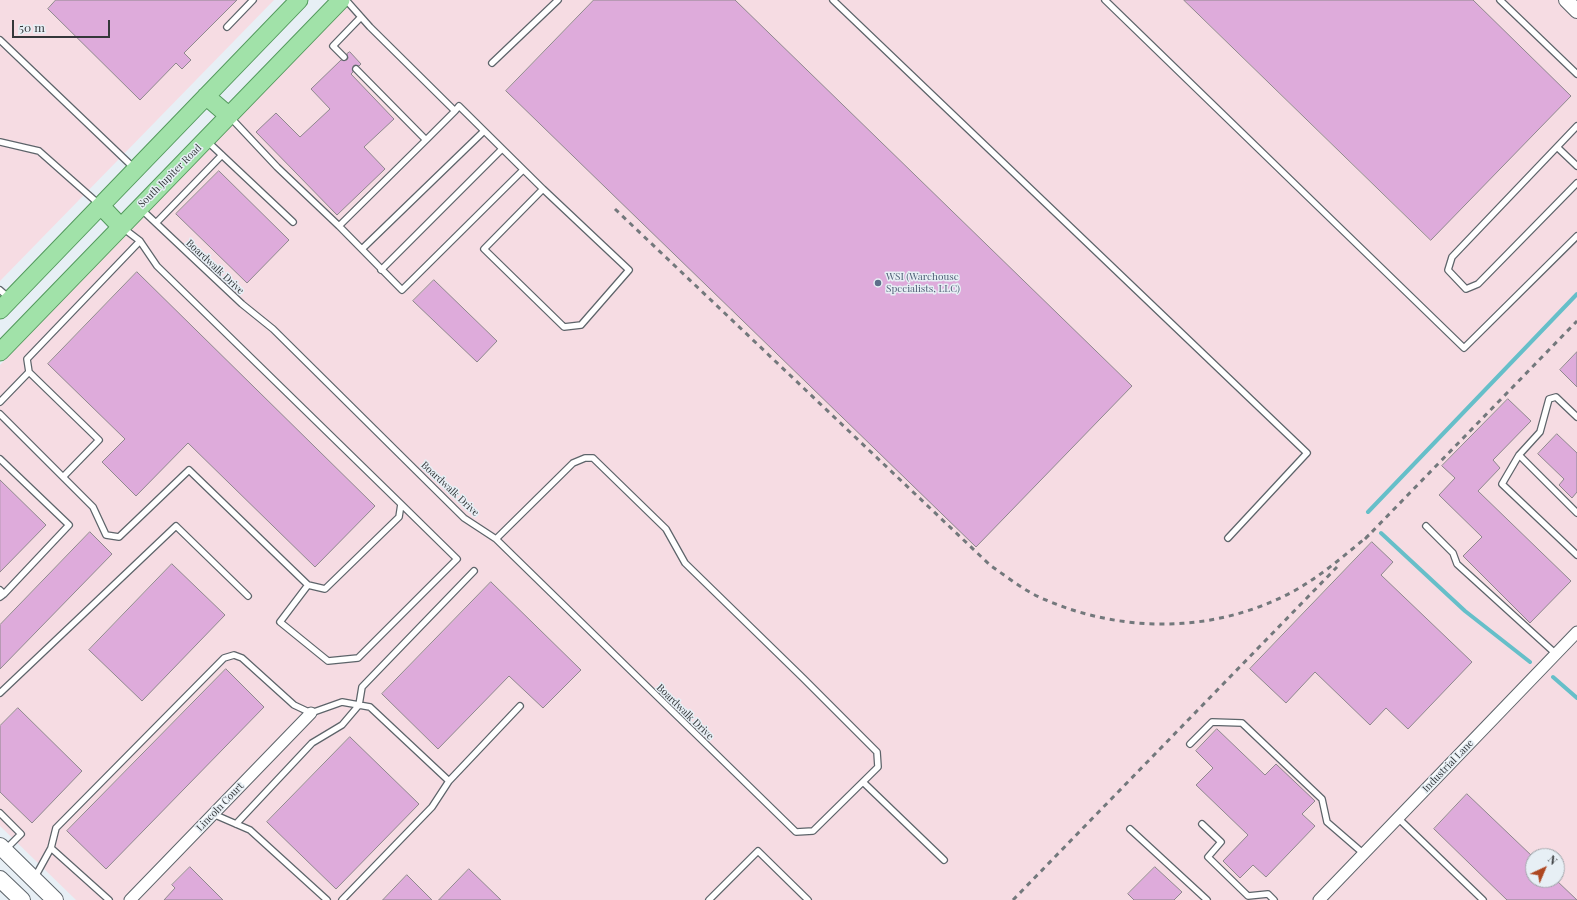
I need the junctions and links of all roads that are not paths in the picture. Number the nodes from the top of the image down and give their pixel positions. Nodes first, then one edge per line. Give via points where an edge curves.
1 (253, 0) edge
2 (299, 0) edge
3 (341, 0) edge
4 (346, 0) edge
5 (558, 0) edge
6 (833, 0) edge
7 (1105, 0) edge
8 (1500, 0) edge
9 (1566, 0) edge
10 (1577, 12) edge
11 (361, 17) junction
12 (227, 28) dead end
13 (0, 40) edge
14 (344, 58) dead end
15 (492, 63) dead end
16 (356, 69) dead end
17 (1577, 74) edge
18 (206, 96) junction
19 (455, 111) junction
20 (229, 116) junction
21 (1577, 126) edge
22 (484, 131) junction
23 (206, 140) junction
24 (426, 140) junction
25 (0, 142) edge
26 (1557, 147) junction
27 (502, 149) junction
28 (222, 155) junction
29 (1577, 166) edge
30 (136, 170) junction
31 (523, 170) junction
32 (1577, 183) edge
33 (543, 190) junction
34 (102, 206) junction
35 (139, 207) junction
36 (293, 222) dead end
37 (156, 223) junction
38 (121, 226) junction
39 (339, 226) junction
40 (1577, 236) edge
41 (140, 241) junction
42 (362, 249) junction
43 (382, 270) junction
44 (3, 300) edge
45 (0, 352) edge
46 (29, 372) junction
47 (0, 402) edge
48 (0, 414) edge
49 (1577, 417) edge
50 (1519, 456) junction
51 (0, 459) edge
52 (63, 477) junction
53 (401, 504) junction
54 (1577, 513) edge
55 (1426, 526) dead end
56 (1228, 538) dead end
57 (496, 539) junction
58 (1577, 555) edge
59 (474, 571) dead end
60 (308, 585) junction
61 (1, 594) edge
62 (248, 596) dead end
63 (1575, 638) edge
64 (1556, 654) junction
65 (0, 693) edge
66 (359, 705) junction
67 (520, 706) dead end
68 (311, 713) junction
69 (1190, 744) dead end
70 (449, 781) junction
71 (863, 782) junction
72 (0, 813) edge
73 (213, 814) junction
74 (1398, 818) junction
75 (236, 824) junction
76 (1202, 824) dead end
77 (1130, 829) dead end
78 (2, 848) edge
79 (51, 848) junction
80 (1364, 854) junction
81 (944, 860) dead end
82 (0, 879) edge
83 (34, 879) junction
84 (18, 899) edge
85 (56, 900) edge
86 (109, 900) edge
87 (130, 900) edge
88 (327, 900) edge
89 (342, 900) edge
90 (709, 900) edge
91 (808, 900) edge
92 (1207, 900) edge
93 (1274, 900) edge
94 (1319, 900) edge
95 (1483, 900) edge

1 - 12 lane
2 - 18 main road
3 - 20 main road, South Jupiter Road
4 - 11 lane
5 - 15 lane
6 - 56 lane via 1307,453
7 - 40 lane via 1464,348
8 - 17 lane
9 - 10 street
11 - 14 lane via 333,46
11 - 19 lane
13 - 30 lane
16 - 24 lane
18 - 20 main road
18 - 30 main road
19 - 22 lane via 459,106
19 - 24 lane
20 - 23 main road, South Jupiter Road
20 - 39 lane via 277,167
21 - 26 lane
22 - 27 lane
22 - 42 lane
23 - 28 lane
23 - 35 main road, South Jupiter Road
24 - 39 lane
25 - 34 lane via 39,151
26 - 29 lane
26 - 32 lane via 1452,257 1448,270 1466,289 1478,284
27 - 31 lane
27 - 43 lane
28 - 36 lane
28 - 37 lane
30 - 34 main road
31 - 33 lane
31 - 43 lane via 402,290
33 - 33 lane via 484,249 564,327 580,325 629,270
34 - 38 main road
34 - 44 main road
35 - 37 lane, Boardwalk Drive
35 - 38 main road, South Jupiter Road
37 - 57 lane, Boardwalk Drive via 242,304 273,329 464,518
38 - 41 lane
38 - 45 main road, South Jupiter Road
39 - 42 lane
41 - 46 lane via 27,359
41 - 53 lane via 157,266
42 - 43 lane
46 - 47 lane
46 - 52 lane via 99,440
48 - 52 lane
49 - 50 lane via 1556,397 1549,399 1540,432
50 - 54 lane
50 - 58 lane via 1502,484
51 - 61 lane via 69,525
52 - 60 lane via 93,507 106,535 119,537 189,470
53 - 60 lane via 399,517 325,589
53 - 60 lane via 457,559 358,658 328,661 280,622
55 - 64 lane via 1453,553 1457,564
57 - 71 lane, Boardwalk Drive via 796,832 813,831
57 - 71 lane, Boardwalk Drive via 574,463 585,458 593,458 666,529 685,563 876,752 878,767
59 - 66 lane via 362,687
62 - 65 lane via 176,526
63 - 64 street, Industrial Lane
64 - 74 street, Industrial Lane
66 - 68 lane via 342,702
66 - 70 lane via 370,707
66 - 75 lane via 342,725 312,743
67 - 70 lane
68 - 73 street, Lincoln Court
68 - 79 lane via 294,705 242,658 234,655 224,658 56,828
69 - 80 lane via 1212,722 1242,723 1322,799 1327,822
70 - 89 lane via 432,807
71 - 81 lane
72 - 78 lane via 21,834
73 - 75 lane
73 - 87 street, Lincoln Court
74 - 80 street, Industrial Lane
74 - 95 lane
75 - 88 lane via 250,830
76 - 93 lane via 1221,842 1208,857 1248,896 1268,894
77 - 92 lane
78 - 83 main road
79 - 83 lane
79 - 86 lane
80 - 94 street, Industrial Lane
82 - 84 main road
83 - 84 main road
83 - 85 main road
90 - 91 lane via 758,851

